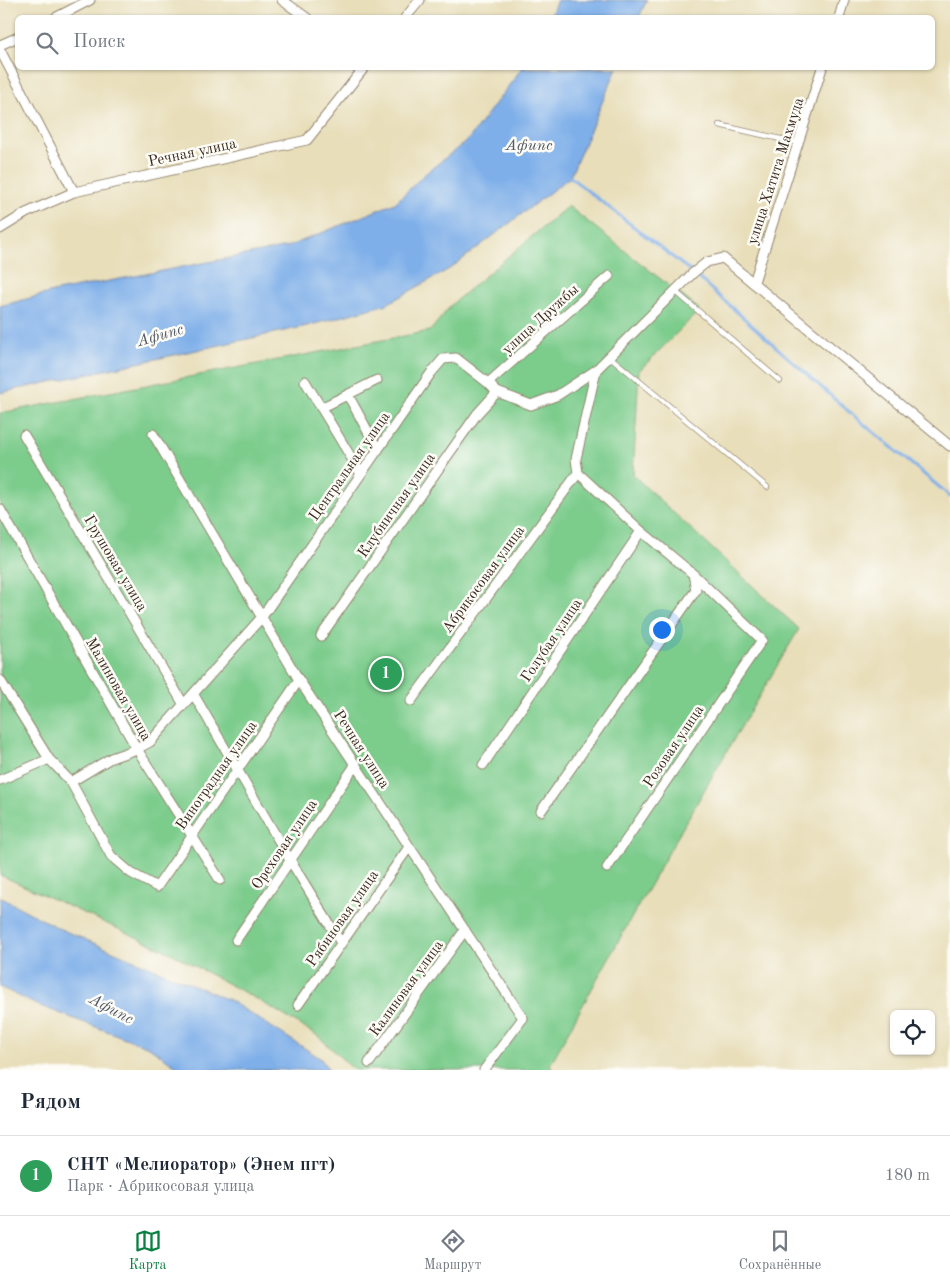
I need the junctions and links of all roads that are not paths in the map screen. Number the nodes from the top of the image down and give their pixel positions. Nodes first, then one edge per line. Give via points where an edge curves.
1 (90, 0) edge
2 (282, 0) edge
3 (420, 0) edge
4 (844, 0) edge
5 (62, 15) edge
6 (303, 15) edge
7 (408, 15) edge
8 (839, 15) edge
9 (15, 38) edge
10 (0, 45) edge
11 (0, 50) edge
12 (362, 70) edge
13 (821, 70) edge
14 (719, 126) dead end
15 (798, 143) junction
16 (74, 192) junction
17 (0, 230) edge
18 (609, 276) dead end
19 (754, 282) junction
20 (675, 291) junction
21 (609, 356) junction
22 (596, 370) junction
23 (377, 380) dead end
24 (305, 381) dead end
25 (780, 381) dead end
26 (488, 383) junction
27 (497, 392) junction
28 (348, 395) junction
29 (321, 408) junction
30 (153, 434) dead end
31 (24, 435) dead end
32 (950, 446) edge
33 (378, 450) junction
34 (578, 473) junction
35 (360, 474) junction
36 (767, 487) dead end
37 (0, 509) edge
38 (641, 531) junction
39 (693, 574) junction
40 (262, 617) junction
41 (321, 636) dead end
42 (0, 680) edge
43 (299, 680) junction
44 (194, 695) junction
45 (411, 701) dead end
46 (184, 705) junction
47 (138, 749) junction
48 (49, 760) junction
49 (356, 764) junction
50 (483, 765) dead end
51 (238, 768) junction
52 (0, 780) edge
53 (71, 782) junction
54 (541, 811) dead end
55 (192, 834) junction
56 (409, 847) junction
57 (290, 860) junction
58 (607, 868) dead end
59 (220, 880) dead end
60 (465, 930) junction
61 (236, 940) dead end
62 (342, 943) junction
63 (298, 1005) dead end
64 (491, 1060) junction
65 (369, 1063) dead end
66 (484, 1070) edge
67 (494, 1070) edge

1 - 5 street
2 - 6 street
3 - 7 street
4 - 8 street
9 - 10 street
11 - 16 street
12 - 16 street, Речная улица via 306,140
13 - 15 street, улица Хатита Махмуда
14 - 15 lane
15 - 19 street, улица Хатита Махмуда
16 - 17 street, Речная улица
18 - 26 street, улица Дружбы
19 - 20 street, Центральная улица via 723,258 707,262
19 - 32 street
20 - 21 street, Центральная улица
20 - 25 lane
21 - 22 street, Центральная улица
21 - 36 lane
22 - 27 street, Центральная улица via 558,395 531,405
22 - 34 street via 576,459
23 - 28 street
24 - 29 street
26 - 27 street, Центральная улица
26 - 33 street, Центральная улица via 456,358 442,359
27 - 41 street, Клубничная улица via 477,414
28 - 29 street
28 - 33 street
29 - 35 street
30 - 40 street, Речная улица
31 - 46 street, Грушовая улица
33 - 35 street, Центральная улица
34 - 38 street
34 - 45 street, Абрикосовая улица
35 - 40 street, Центральная улица
37 - 47 street, Малиновая улица
38 - 39 street
38 - 50 street, Голубая улица
39 - 54 street via 696,590
39 - 58 street, Розовая улица via 762,640
40 - 43 street, Речная улица
40 - 44 street, Центральная улица
42 - 48 street
43 - 49 street, Речная улица
43 - 51 street, Виноградная улица
44 - 46 street, Центральная улица
44 - 51 street
46 - 47 street, Центральная улица via 150,742
47 - 53 street, Центральная улица via 111,758
47 - 55 street, Малиновая улица
48 - 52 street
48 - 53 street
49 - 56 street, Речная улица
49 - 57 street, Ореховая улица
51 - 55 street, Виноградная улица
51 - 57 street
53 - 55 street, Виноградная улица via 112,856 131,873 157,887
55 - 59 street, Малиновая улица
56 - 60 street, Речная улица
56 - 62 street, Рябиновая улица
57 - 61 street, Ореховая улица
57 - 62 street
60 - 64 street, Речная улица via 523,1018
60 - 65 street, Калиновая улица
62 - 63 street, Рябиновая улица
64 - 66 street, Речная улица
64 - 67 street

